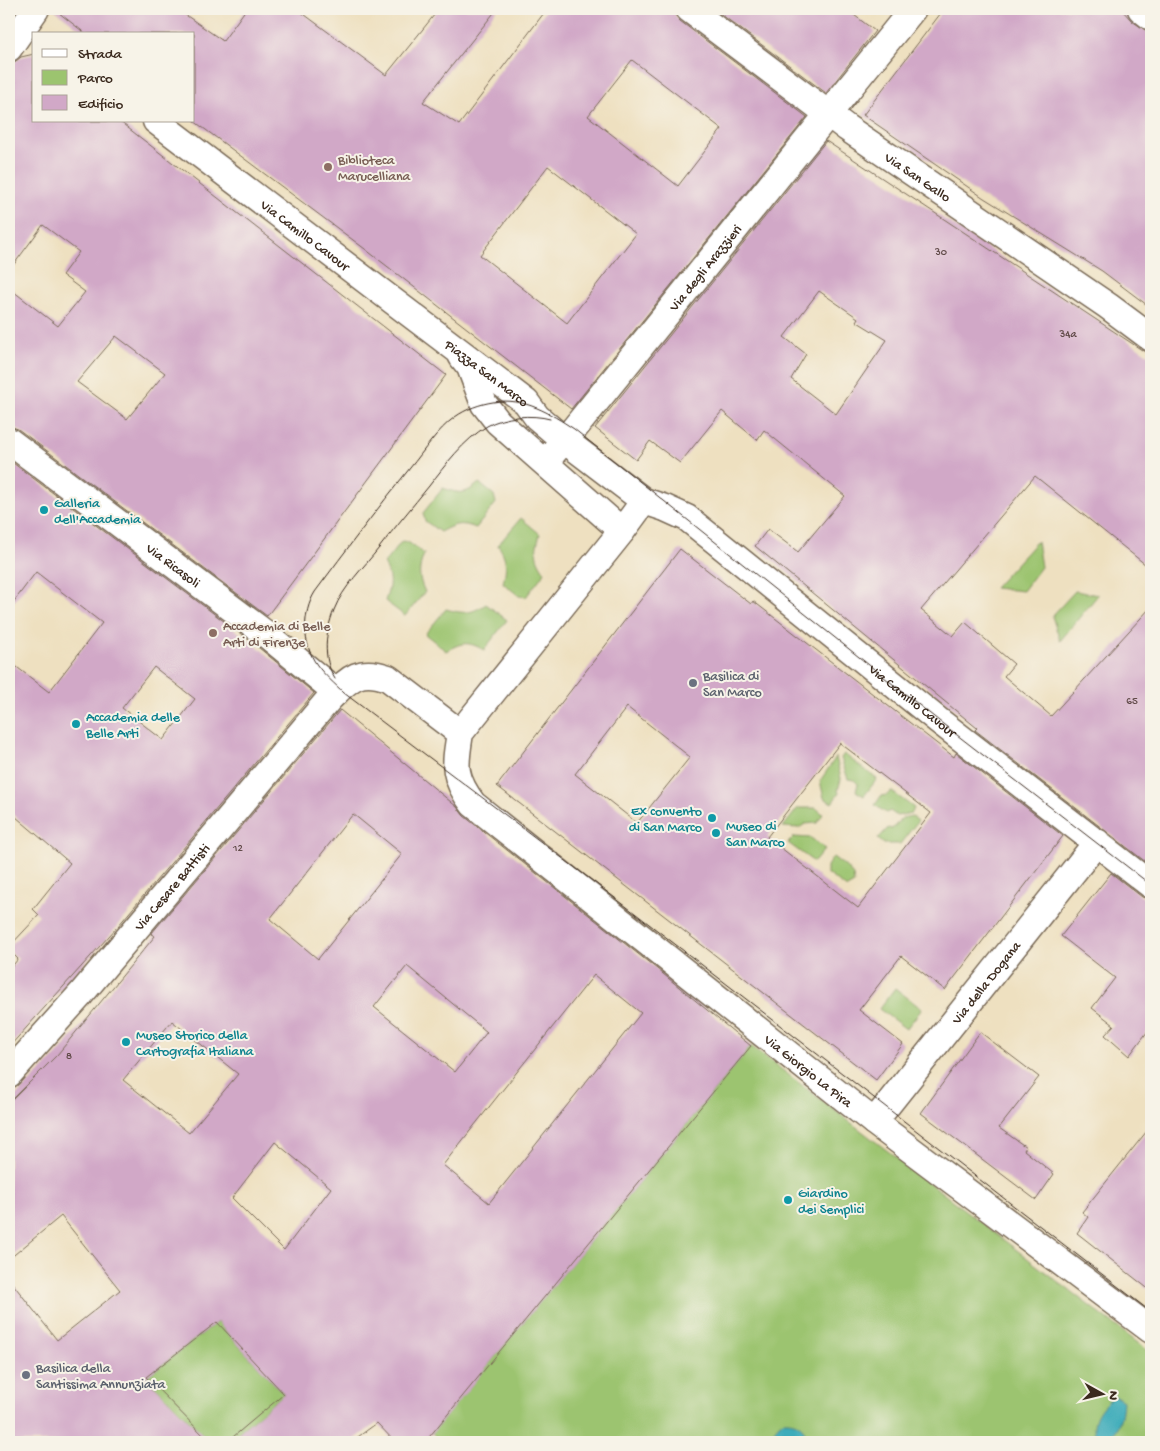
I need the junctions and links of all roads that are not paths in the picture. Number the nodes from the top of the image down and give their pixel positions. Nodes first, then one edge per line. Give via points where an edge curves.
1 (689, 9) edge
2 (913, 9) edge
3 (1140, 9) edge
4 (1151, 17) edge
5 (28, 19) edge
6 (9, 48) edge
7 (828, 114) junction
8 (157, 122) edge
9 (1151, 338) edge
10 (454, 347) junction
11 (564, 440) junction
12 (9, 441) edge
13 (545, 462) junction
14 (644, 501) junction
15 (677, 513) joint
16 (622, 531) junction
17 (333, 695) junction
18 (460, 732) junction
19 (1096, 842) junction
20 (1151, 886) edge
21 (9, 1074) edge
22 (874, 1122) junction
23 (1151, 1330) edge

1 - 7 street, Via San Gallo
2 - 7 street, Via degli Arazzieri
3 - 4 street
5 - 6 street
7 - 9 street, Via San Gallo
7 - 11 street, Via degli Arazzieri
8 - 10 street, Via Camillo Cavour
10 - 11 street, Piazza San Marco via 526,402
10 - 13 street, Piazza San Marco via 470,367 484,404 498,422
11 - 13 street
11 - 14 street, Piazza San Marco
12 - 17 street, Via Ricasoli via 262,631
13 - 16 street, Piazza San Marco
14 - 15 street, Piazza San Marco
14 - 16 street
15 - 19 street, Via Camillo Cavour
16 - 18 street
17 - 18 street via 355,676 381,676 397,684
17 - 21 street, Via Cesare Battisti via 81,994
18 - 22 street, Via Giorgio La Pira via 456,773 473,804
19 - 20 street, Via Camillo Cavour
19 - 22 street, Via della Dogana
22 - 23 street, Via Giorgio La Pira

